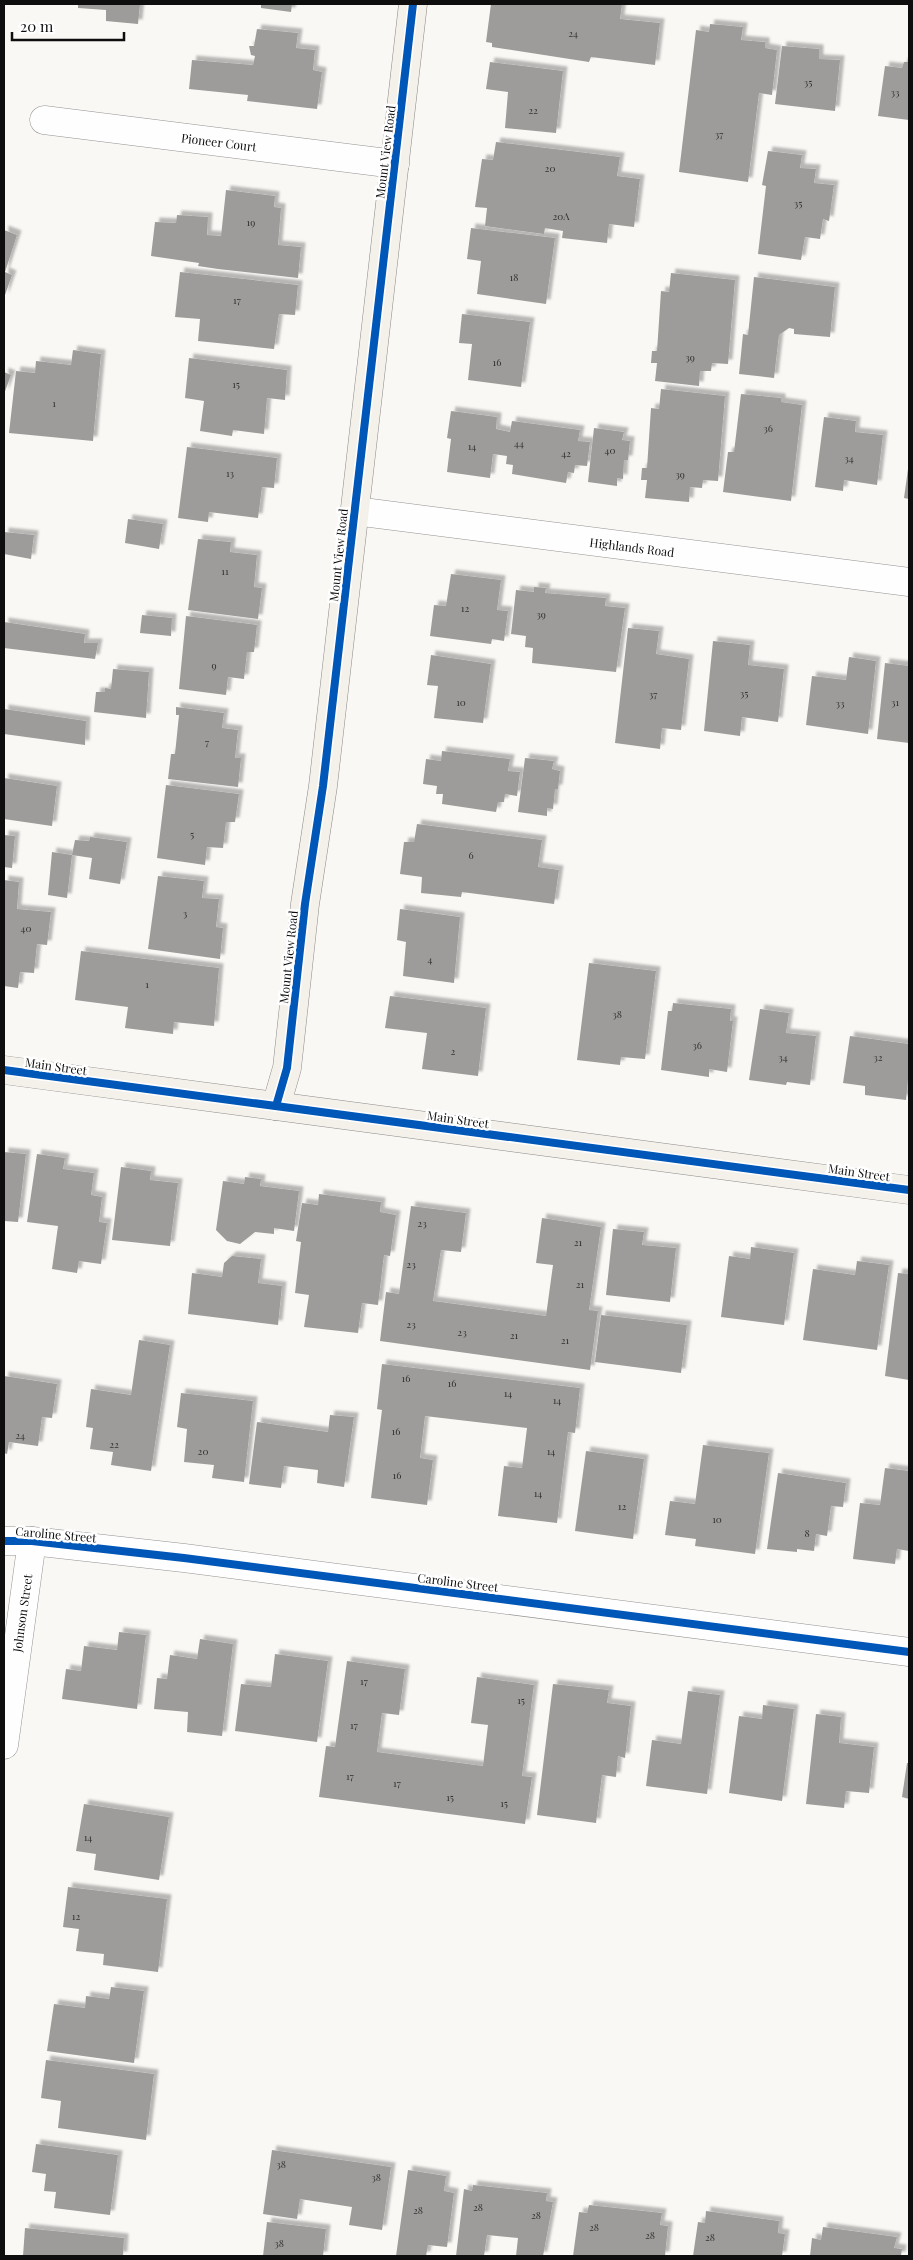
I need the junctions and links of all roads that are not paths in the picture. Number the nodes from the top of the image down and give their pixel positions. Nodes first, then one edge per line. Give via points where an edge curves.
1 (413, 4) edge
2 (44, 120) dead end
3 (395, 164) junction
4 (355, 511) junction
5 (909, 582) edge
6 (4, 1070) edge
7 (276, 1106) junction
8 (909, 1190) edge
9 (4, 1541) edge
10 (32, 1541) junction
11 (909, 1652) edge
12 (4, 1745) edge

1 - 3 street, Mount View Road
2 - 3 street, Pioneer Court
3 - 4 street, Mount View Road
4 - 5 street, Highlands Road
4 - 7 street, Mount View Road via 287,1068
6 - 7 street, Main Street
7 - 8 street, Main Street
9 - 10 street, Caroline Street
10 - 11 street, Caroline Street
10 - 12 street, Johnson Street

